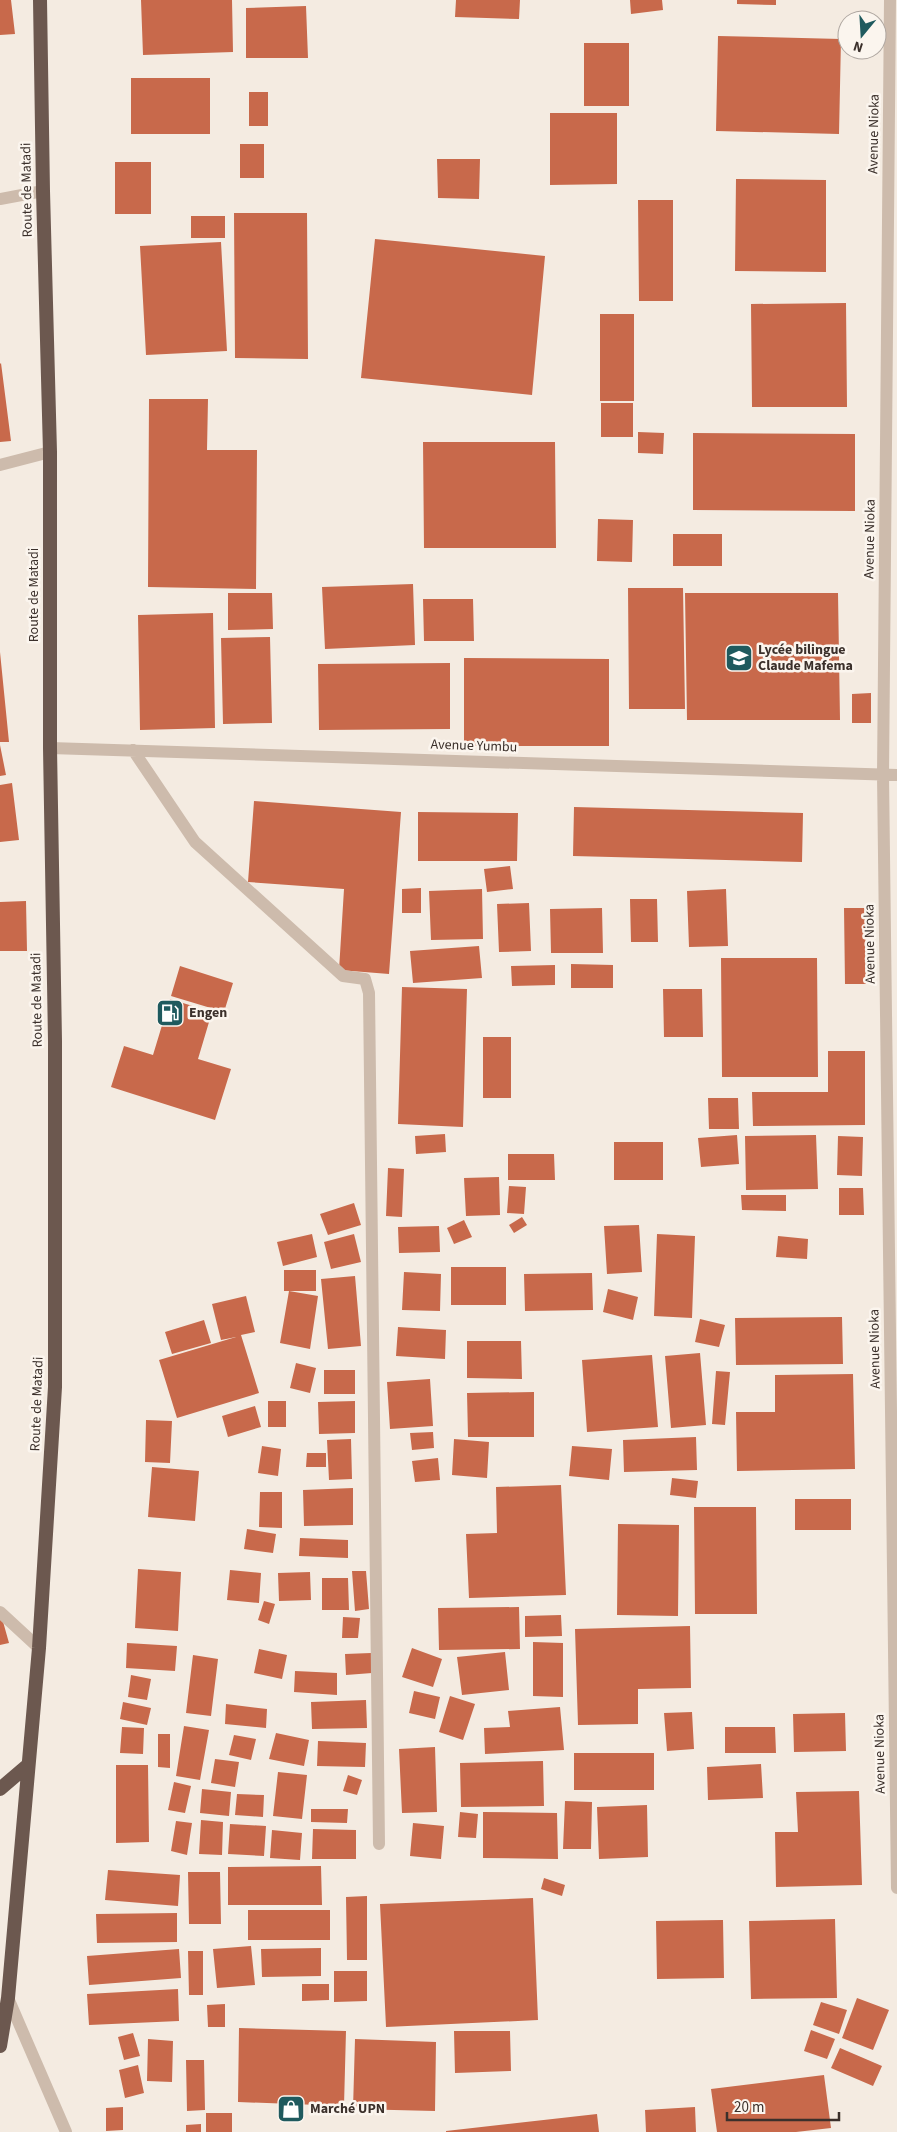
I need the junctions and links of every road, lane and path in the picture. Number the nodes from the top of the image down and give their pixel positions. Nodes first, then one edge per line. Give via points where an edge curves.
1 (40, 0) edge
2 (890, 0) edge
3 (43, 191) junction
4 (0, 199) edge
5 (50, 452) junction
6 (0, 465) edge
7 (50, 748) junction
8 (133, 750) junction
9 (883, 775) junction
10 (897, 775) edge
11 (0, 1612) edge
12 (39, 1648) junction
13 (28, 1765) junction
14 (0, 1789) edge
15 (379, 1844) dead end
16 (897, 1888) edge
17 (8, 1998) junction
18 (0, 2046) edge
19 (66, 2132) edge

1 - 3 highway, Route de Matadi
2 - 9 street, Avenue Nioka
3 - 4 street
3 - 5 highway, Route de Matadi
5 - 6 street
5 - 7 highway, Route de Matadi
7 - 8 street, Avenue Yumbu
7 - 12 highway, Route de Matadi via 55,1041 55,1387
8 - 9 street, Avenue Yumbu
8 - 15 street via 195,842 343,976 365,979 369,993
9 - 10 street, Avenue Yumbu
9 - 16 street, Avenue Nioka
11 - 12 street
12 - 13 highway, Route de Matadi
13 - 14 highway
13 - 17 highway, Route de Matadi
17 - 18 highway, Route de Matadi
17 - 19 street

